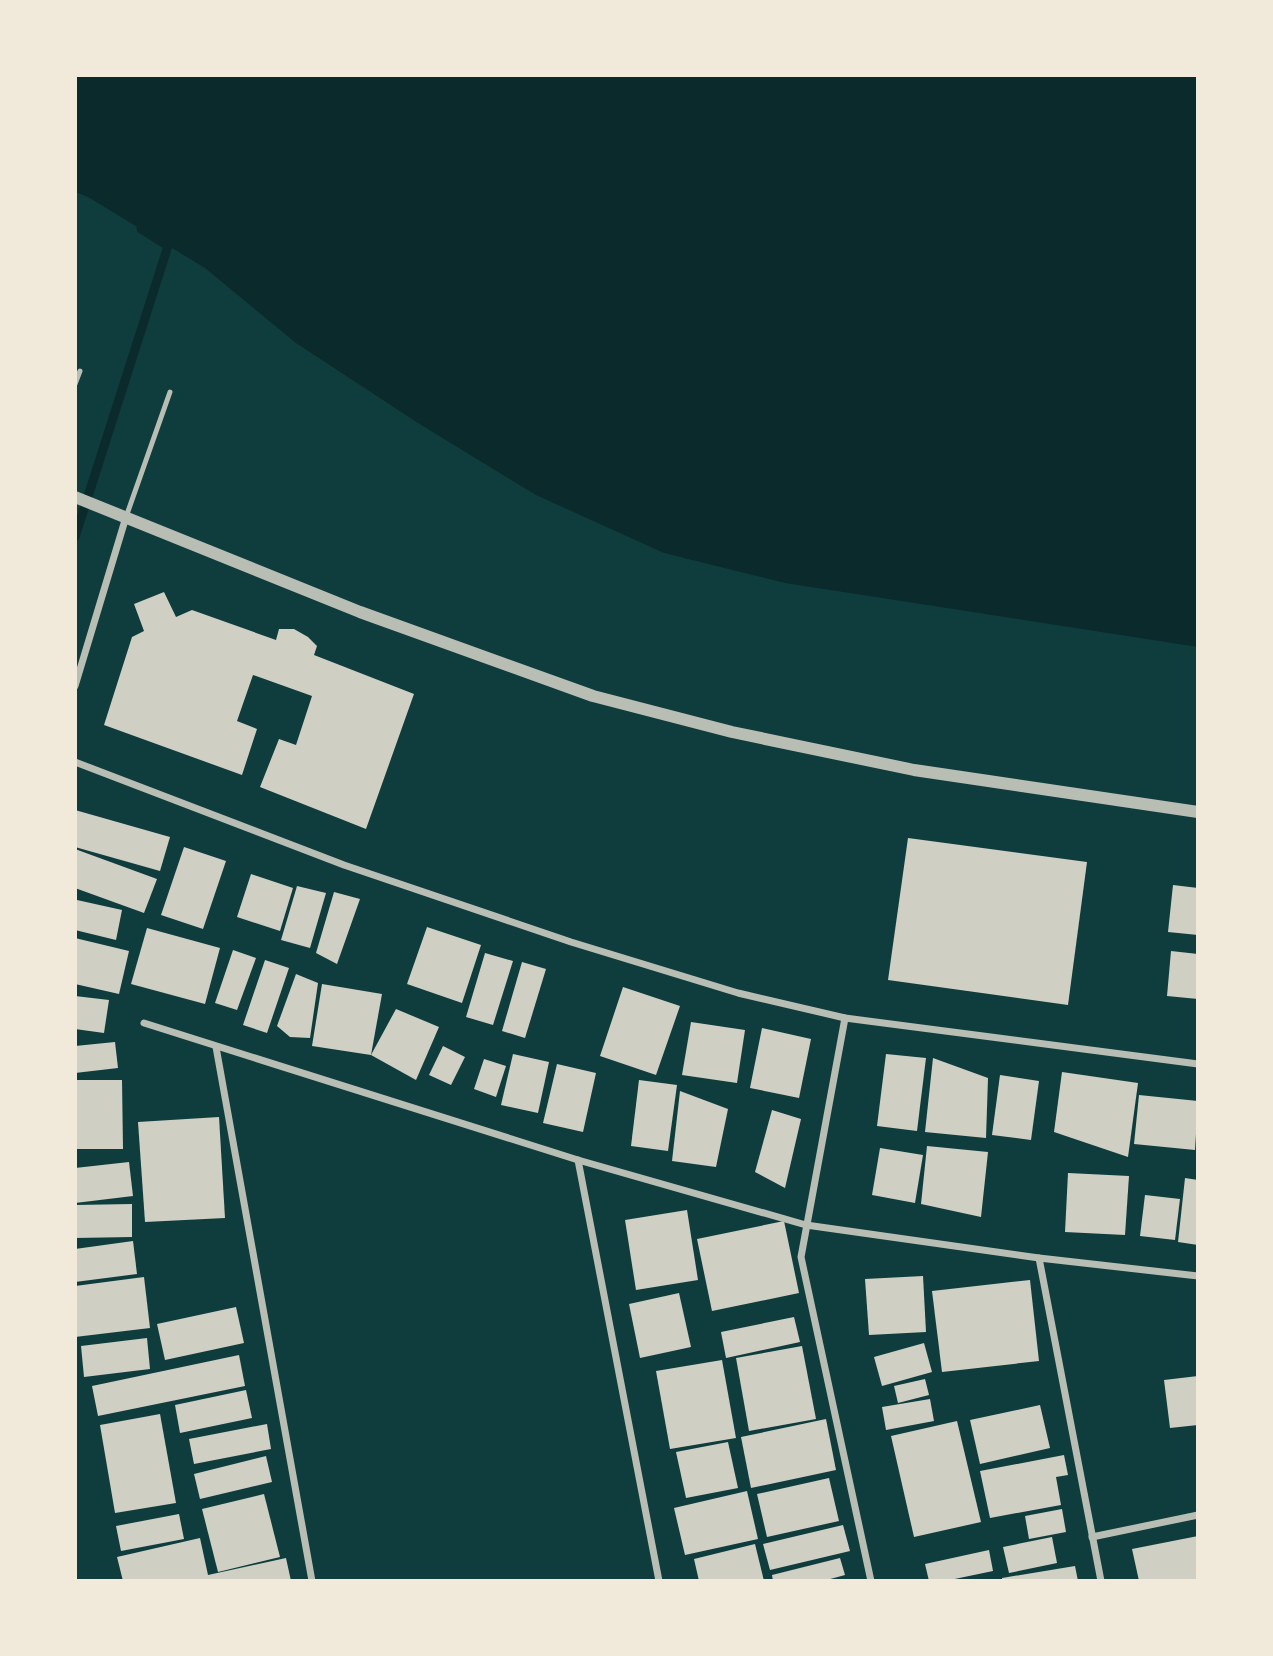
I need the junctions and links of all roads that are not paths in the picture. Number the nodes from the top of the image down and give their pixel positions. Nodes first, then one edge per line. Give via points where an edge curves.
1 (80, 371) dead end
2 (75, 384) edge
3 (170, 392) dead end
4 (75, 497) edge
5 (126, 517) junction
6 (75, 687) edge
7 (75, 762) edge
8 (1198, 813) edge
9 (845, 1018) junction
10 (144, 1024) dead end
11 (216, 1046) junction
12 (1198, 1064) edge
13 (578, 1160) junction
14 (806, 1225) junction
15 (1039, 1258) junction
16 (1198, 1276) edge
17 (1198, 1515) edge
18 (1092, 1536) junction
19 (312, 1581) edge
20 (659, 1581) edge
21 (871, 1581) edge
22 (1101, 1581) edge

1 - 2 lane
3 - 5 lane
4 - 5 street
5 - 6 street
5 - 8 street via 360,612 593,696 732,732 914,770
7 - 9 street via 344,865 570,942 738,993
9 - 12 street
9 - 14 street
10 - 11 street
11 - 13 street
11 - 19 street
13 - 14 street
13 - 20 street
14 - 15 street
14 - 21 street via 801,1257
15 - 16 street
15 - 18 street
17 - 18 street
18 - 22 street

